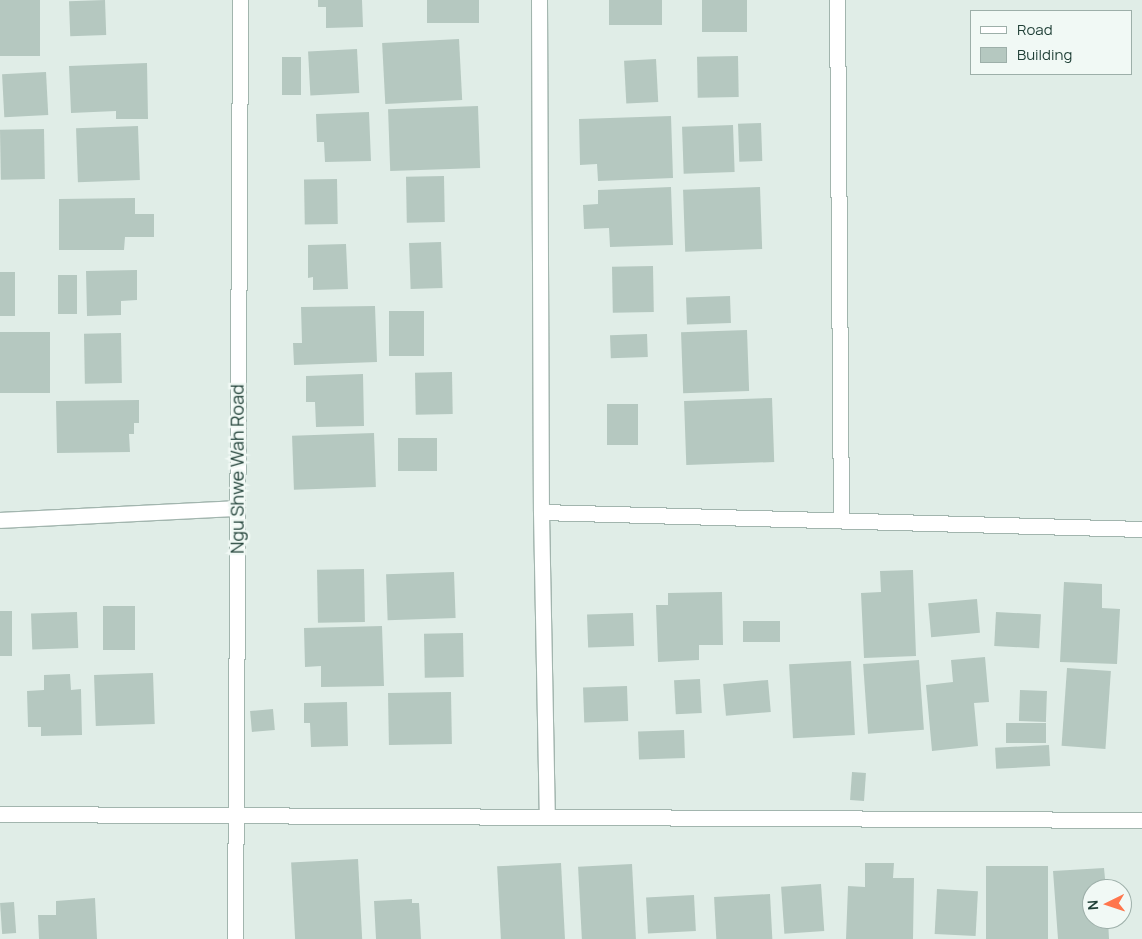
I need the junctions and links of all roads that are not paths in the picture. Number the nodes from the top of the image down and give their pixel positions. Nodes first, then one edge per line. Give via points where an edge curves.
1 (240, 0) edge
2 (539, 0) edge
3 (837, 0) edge
4 (237, 508) junction
5 (541, 512) junction
6 (841, 519) junction
7 (0, 520) edge
8 (1142, 529) edge
9 (0, 814) edge
10 (236, 814) junction
11 (547, 815) junction
12 (1142, 820) edge
13 (235, 939) edge

1 - 4 street, Ngu Shwe Wah Road
2 - 5 street
3 - 6 street
4 - 7 street
4 - 10 street, Ngu Shwe Wah Road
5 - 6 street
5 - 11 street
6 - 8 street
9 - 10 street
10 - 11 street
10 - 13 street, Ngu Shwe Wah Road
11 - 12 street

